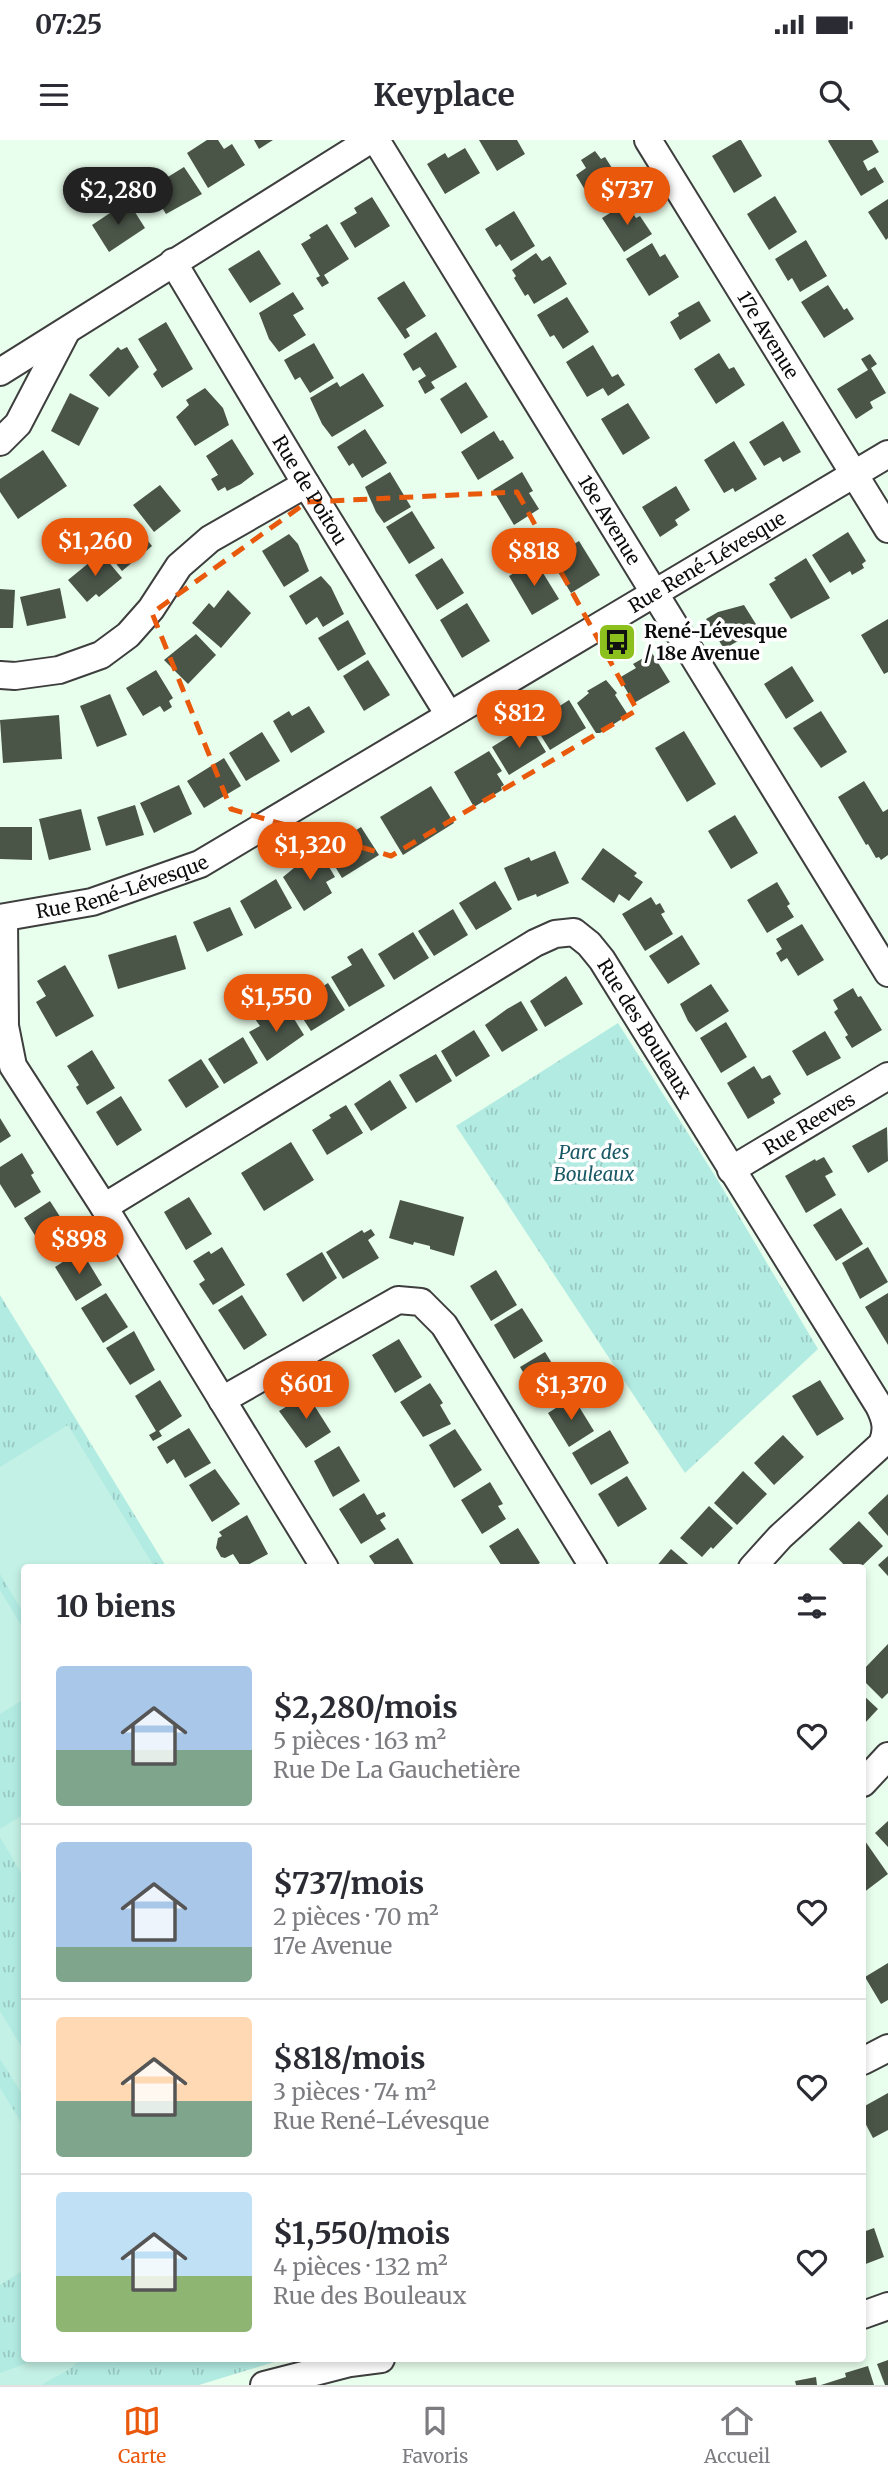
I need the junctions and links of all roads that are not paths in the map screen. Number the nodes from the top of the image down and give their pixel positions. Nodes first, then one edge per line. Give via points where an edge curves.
1 (370, 140) edge
2 (376, 140) edge
3 (648, 140) edge
4 (173, 262) junction
5 (65, 332) junction
6 (0, 372) edge
7 (0, 442) edge
8 (888, 454) edge
9 (855, 475) junction
10 (306, 484) junction
11 (888, 529) edge
12 (655, 593) junction
13 (0, 675) edge
14 (449, 715) junction
15 (2, 919) edge
16 (888, 973) edge
17 (888, 1076) edge
18 (731, 1170) junction
19 (104, 1207) junction
20 (222, 1400) junction
21 (323, 1564) edge
22 (592, 1564) edge
23 (756, 1564) edge
24 (888, 1756) edge
25 (866, 1780) edge
26 (888, 2048) edge
27 (866, 2059) edge
28 (888, 2306) edge
29 (866, 2314) edge
30 (350, 2362) edge
31 (264, 2385) edge

1 - 4 street
2 - 12 street, 18e Avenue
3 - 9 street, 17e Avenue
4 - 5 street
4 - 10 street, Rue de Poitou
5 - 6 street
5 - 7 street via 18,424
8 - 9 street, Rue René-Lévesque
9 - 11 street, 17e Avenue
9 - 12 street, Rue René-Lévesque
10 - 13 street via 210,539 179,566 128,635 101,654 60,670
10 - 14 street, Rue de Poitou
12 - 14 street, Rue René-Lévesque
12 - 16 street, 18e Avenue
14 - 15 street, Rue René-Lévesque via 200,864 92,902
15 - 19 street via 5,1026 13,1066
17 - 18 street, Rue Reeves
18 - 19 street, Rue des Bouleaux via 601,960 574,932 535,943
18 - 23 street, Rue des Bouleaux via 879,1406 887,1433 873,1454
19 - 20 street
20 - 21 street
20 - 22 street via 398,1300 421,1302 444,1325
24 - 25 street
26 - 27 street
28 - 29 street
30 - 31 street

